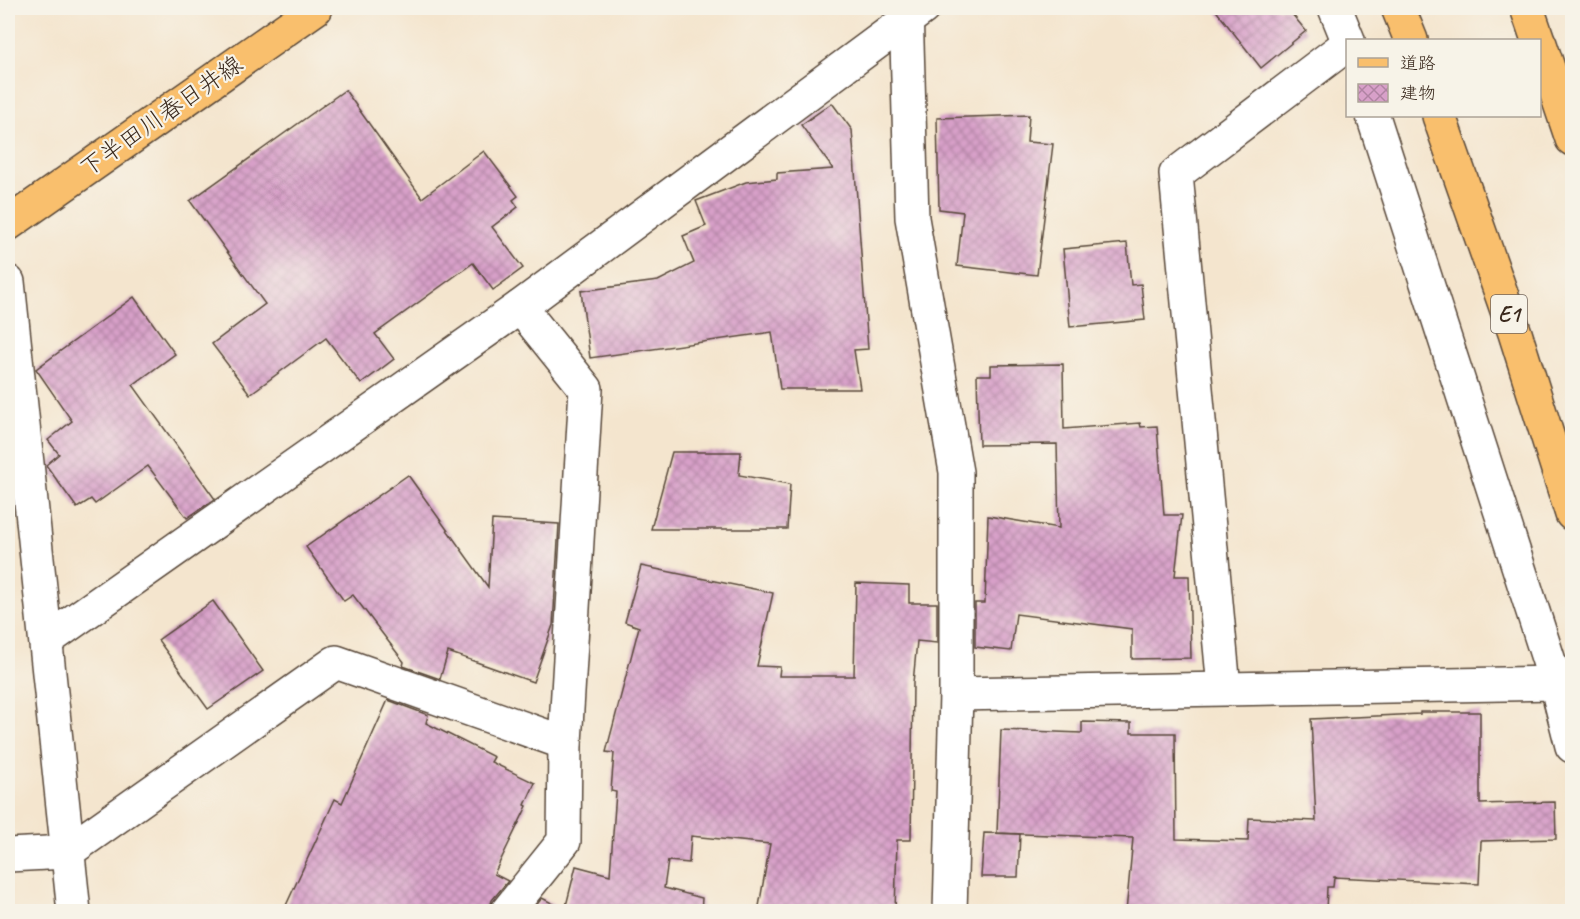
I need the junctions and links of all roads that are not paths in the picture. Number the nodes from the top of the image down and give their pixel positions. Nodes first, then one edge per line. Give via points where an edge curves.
1 (316, 8) edge
2 (1335, 8) edge
3 (1398, 8) edge
4 (1527, 8) edge
5 (912, 12) edge
6 (1347, 39) edge
7 (1411, 39) edge
8 (1538, 39) edge
9 (1346, 44) edge
10 (1541, 48) edge
11 (1373, 117) edge
12 (1439, 117) edge
13 (1572, 139) edge
14 (8, 224) edge
15 (8, 282) edge
16 (520, 307) junction
17 (1572, 514) edge
18 (46, 640) junction
19 (1556, 683) junction
20 (1224, 688) junction
21 (956, 694) junction
22 (565, 743) junction
23 (1572, 746) edge
24 (67, 852) junction
25 (8, 855) edge
26 (74, 912) edge
27 (507, 912) edge
28 (950, 912) edge

1 - 14 main road, 下半田川春日井線
2 - 6 street
3 - 7 main road
4 - 8 main road
5 - 16 street
5 - 21 street via 912,218 956,472
9 - 20 street via 1176,174
10 - 13 main road
11 - 19 street
12 - 17 main road, E1 via 1515,333
15 - 18 street
16 - 18 street
16 - 22 street via 586,389
18 - 24 street
19 - 20 street
19 - 23 street
20 - 21 street
21 - 28 street
22 - 24 street via 336,662
22 - 27 street via 564,841
24 - 25 street
24 - 26 street

